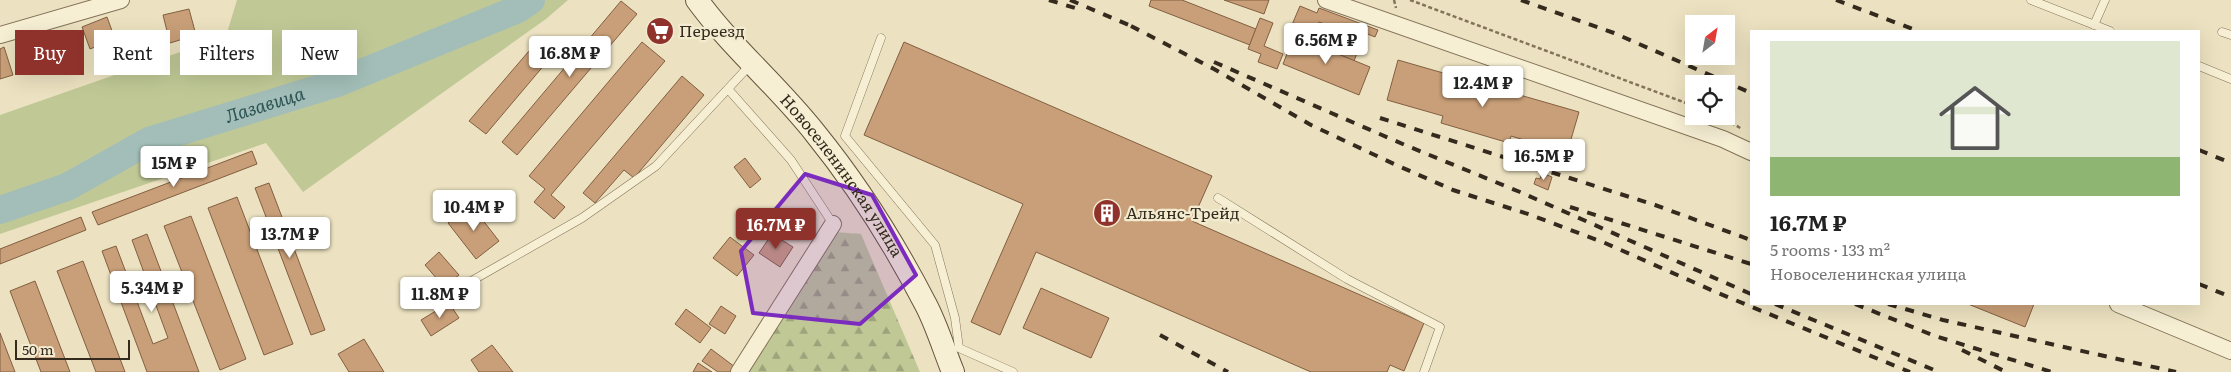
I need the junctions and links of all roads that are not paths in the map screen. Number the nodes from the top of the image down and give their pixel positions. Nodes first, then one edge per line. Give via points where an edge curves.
1 (121, 0) edge
2 (697, 0) edge
3 (1326, 0) edge
4 (2031, 0) edge
5 (2105, 0) edge
6 (71, 7) edge
7 (2094, 25) junction
8 (2107, 30) edge
9 (2222, 32) dead end
10 (0, 35) edge
11 (2231, 35) edge
12 (881, 38) dead end
13 (752, 62) junction
14 (2200, 66) edge
15 (2231, 79) edge
16 (728, 89) junction
17 (1750, 152) edge
18 (1218, 198) dead end
19 (833, 224) joint
20 (438, 300) dead end
21 (2120, 305) edge
22 (2231, 351) edge
23 (740, 372) edge
24 (953, 372) edge
25 (1012, 372) edge
26 (1424, 372) edge

1 - 6 street
2 - 13 main road, Новоселенинская улица via 717,27
3 - 17 street via 1723,139
4 - 7 lane
5 - 7 lane
6 - 10 street
7 - 8 lane
9 - 11 lane
12 - 25 lane via 845,136 935,245 955,318 959,348
13 - 16 lane
13 - 24 main road, Новоселенинская улица via 815,132 869,206 927,306
14 - 15 lane
16 - 19 lane via 791,160
16 - 20 lane via 656,166 582,218
18 - 26 lane via 1347,279 1440,327
19 - 23 street
21 - 22 street

